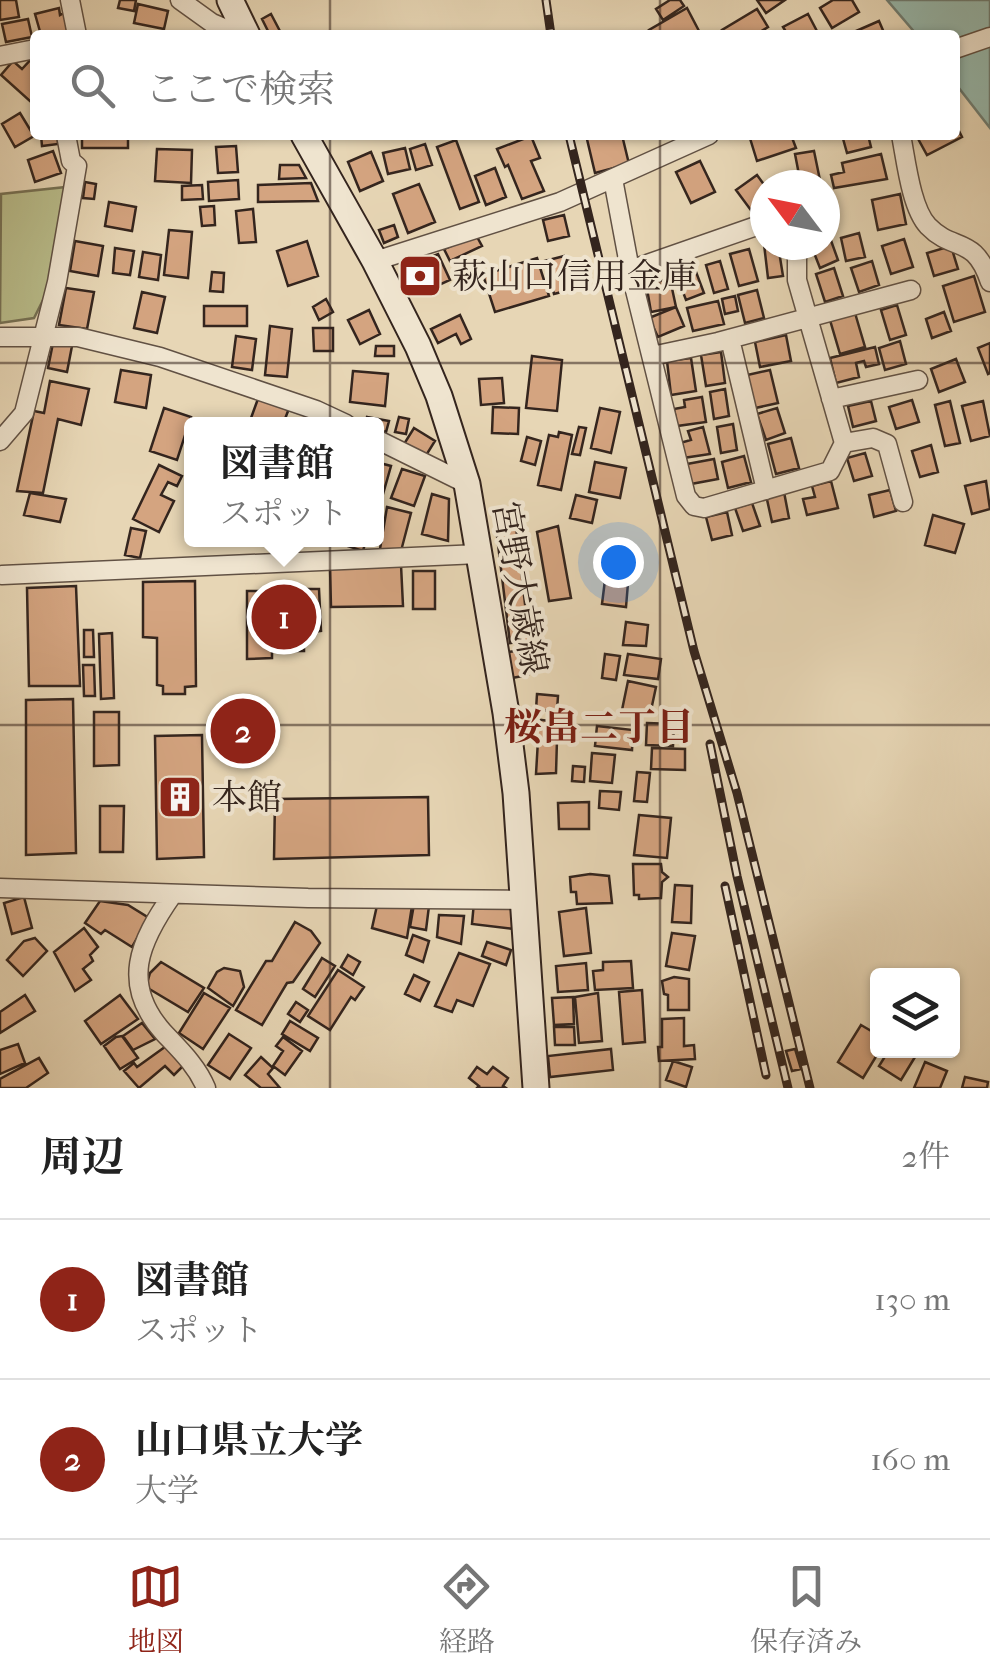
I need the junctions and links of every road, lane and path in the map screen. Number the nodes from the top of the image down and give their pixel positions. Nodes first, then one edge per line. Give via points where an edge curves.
1 (70, 0) edge
2 (180, 0) edge
3 (230, 0) edge
4 (76, 30) edge
5 (231, 30) edge
6 (242, 30) edge
7 (990, 37) edge
8 (960, 47) edge
9 (30, 50) edge
10 (0, 56) edge
11 (67, 140) edge
12 (307, 140) edge
13 (698, 140) edge
14 (901, 140) edge
15 (613, 178) junction
16 (750, 227) edge
17 (797, 260) edge
18 (375, 261) junction
19 (630, 270) junction
20 (990, 282) edge
21 (911, 290) dead end
22 (807, 318) junction
23 (44, 335) junction
24 (0, 337) edge
25 (730, 338) junction
26 (652, 356) junction
27 (918, 380) dead end
28 (831, 400) junction
29 (331, 417) edge
30 (0, 441) edge
31 (384, 443) edge
32 (844, 444) junction
33 (467, 484) junction
34 (766, 490) junction
35 (903, 502) dead end
36 (479, 554) junction
37 (2, 575) dead end
38 (0, 888) edge
39 (173, 894) junction
40 (525, 900) junction
41 (206, 1088) edge
42 (536, 1088) edge

1 - 4 street
2 - 5 street
3 - 6 main road
7 - 8 street
9 - 10 street
11 - 23 street via 76,183
12 - 18 main road, 宮野大歳線
13 - 15 street
14 - 20 street via 928,226 983,260
15 - 18 street via 560,202
15 - 19 street
16 - 19 street
17 - 22 street
18 - 33 main road, 宮野大歳線 via 439,396
19 - 26 street
21 - 22 street
22 - 25 street
22 - 28 street
23 - 24 street
23 - 29 street via 160,357
23 - 30 street via 24,412
25 - 26 street
25 - 34 street
26 - 34 street via 686,496 694,506
27 - 28 street
28 - 32 street
31 - 33 street
32 - 34 street via 830,471
32 - 35 street via 873,438 887,444
33 - 36 main road, 宮野大歳線
36 - 37 street
36 - 40 main road, 宮野大歳線 via 506,713
38 - 39 street
39 - 40 street
39 - 41 street via 140,953 137,983 142,1006
40 - 42 main road, 宮野大歳線

